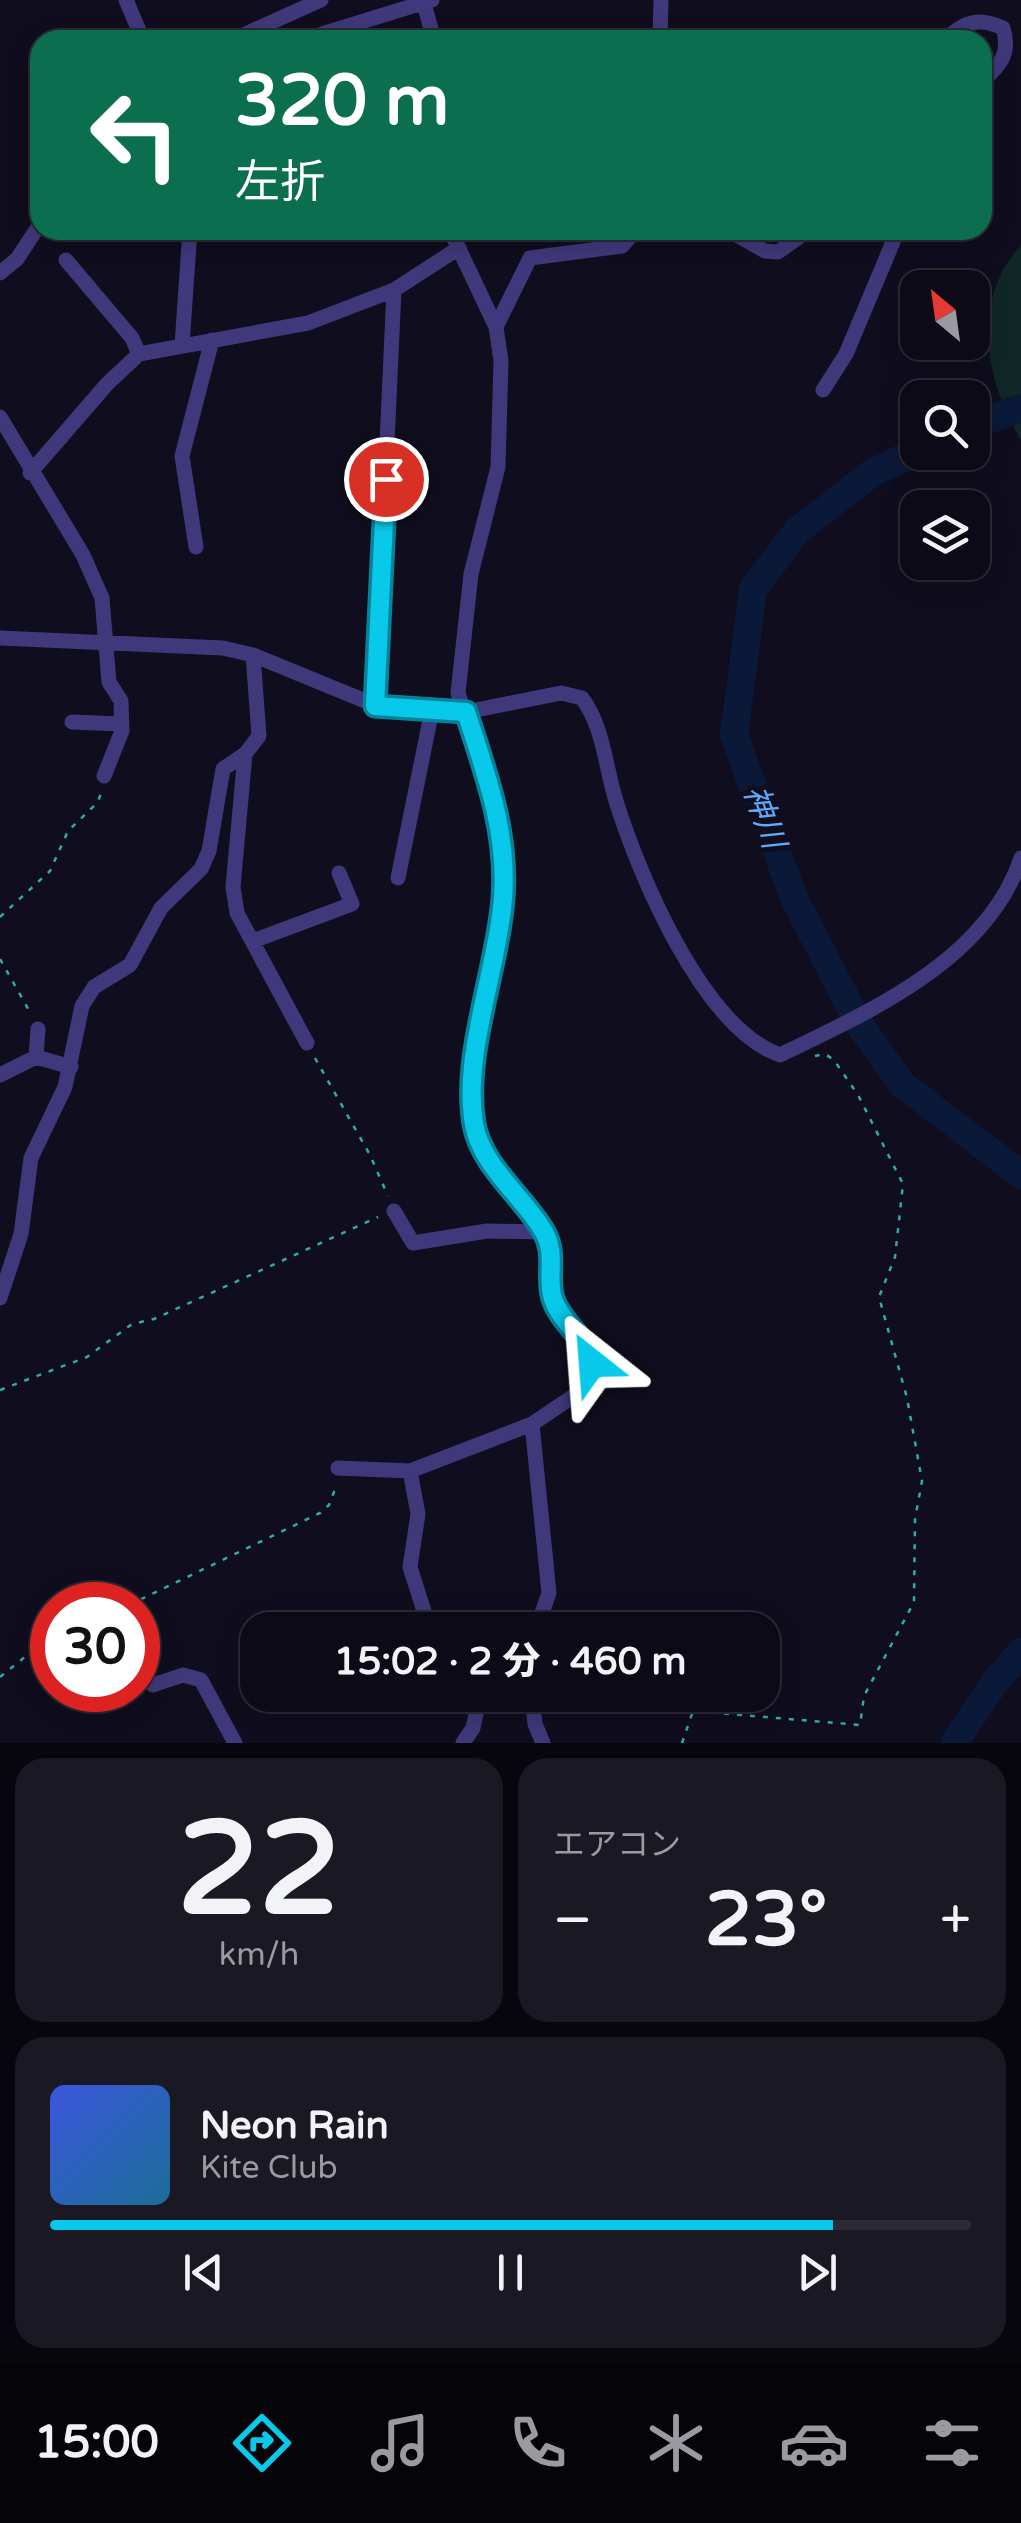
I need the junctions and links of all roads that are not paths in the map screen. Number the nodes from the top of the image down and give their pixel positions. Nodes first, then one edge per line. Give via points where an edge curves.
1 (126, 0) edge
2 (321, 0) edge
3 (660, 0) edge
4 (426, 1) edge
5 (139, 30) edge
6 (254, 30) edge
7 (335, 30) edge
8 (432, 30) edge
9 (660, 30) edge
10 (958, 30) edge
11 (992, 72) edge
12 (30, 239) edge
13 (189, 240) edge
14 (455, 240) edge
15 (628, 240) edge
16 (745, 240) edge
17 (795, 240) edge
18 (894, 240) edge
19 (459, 248) junction
20 (66, 260) dead end
21 (0, 273) edge
22 (394, 290) junction
23 (496, 327) junction
24 (212, 340) junction
25 (182, 345) junction
26 (139, 354) junction
27 (823, 390) dead end
28 (0, 417) edge
29 (30, 473) junction
30 (196, 546) dead end
31 (0, 623) edge
32 (6, 639) edge
33 (108, 641) junction
34 (253, 655) junction
35 (375, 706) junction
36 (432, 710) junction
37 (466, 712) junction
38 (72, 722) dead end
39 (122, 724) junction
40 (245, 754) junction
41 (104, 776) road end
42 (1021, 858) edge
43 (339, 873) dead end
44 (398, 878) dead end
45 (253, 941) junction
46 (38, 1029) road end
47 (307, 1043) road end
48 (36, 1057) junction
49 (71, 1067) junction
50 (0, 1075) edge
51 (394, 1211) road end
52 (544, 1232) junction
53 (0, 1298) edge
54 (532, 1424) junction
55 (338, 1468) road end
56 (410, 1471) junction
57 (424, 1612) edge
58 (542, 1612) edge
59 (160, 1682) edge
60 (476, 1712) edge
61 (533, 1712) edge
62 (236, 1743) edge
63 (463, 1743) edge
64 (543, 1743) edge

1 - 5 street
2 - 6 street
3 - 9 street
4 - 7 street
4 - 8 street
10 - 11 street via 986,20 1003,28 1004,60
12 - 21 street
13 - 25 street
14 - 19 street
15 - 23 street via 530,258
16 - 17 street via 778,252
18 - 27 street via 846,354
19 - 22 street
19 - 23 street
20 - 26 street
22 - 24 street via 308,323
22 - 35 street
23 - 37 street via 498,467 471,574 458,693
24 - 25 street
24 - 30 street via 182,456
25 - 26 street
26 - 29 street
28 - 29 street
29 - 33 street via 95,579
31 - 32 street
32 - 33 street
33 - 34 street
33 - 39 street via 109,682 120,700
34 - 35 street
34 - 40 street via 259,736
35 - 36 street
36 - 37 street
36 - 44 street
37 - 42 street via 561,693 582,698 601,736 614,797 650,895 700,978 746,1036 780,1055 948,959 986,923
37 - 52 street via 500,819 504,866 476,1066 474,1128
38 - 39 street
39 - 41 street
40 - 45 street via 233,888 237,913
40 - 49 street via 223,768 201,869 161,908 130,965 94,987 82,1006
43 - 45 street via 352,904
45 - 47 street
46 - 48 street
48 - 49 street
48 - 50 street
49 - 53 street via 36,1139 21,1234
51 - 52 street via 414,1242 487,1231
52 - 54 street via 554,1261 552,1298 592,1363 587,1386
54 - 56 street
54 - 58 street via 549,1593
55 - 56 street
56 - 57 street via 418,1514 410,1567
59 - 62 street via 183,1675 201,1680
60 - 63 street
61 - 64 street

